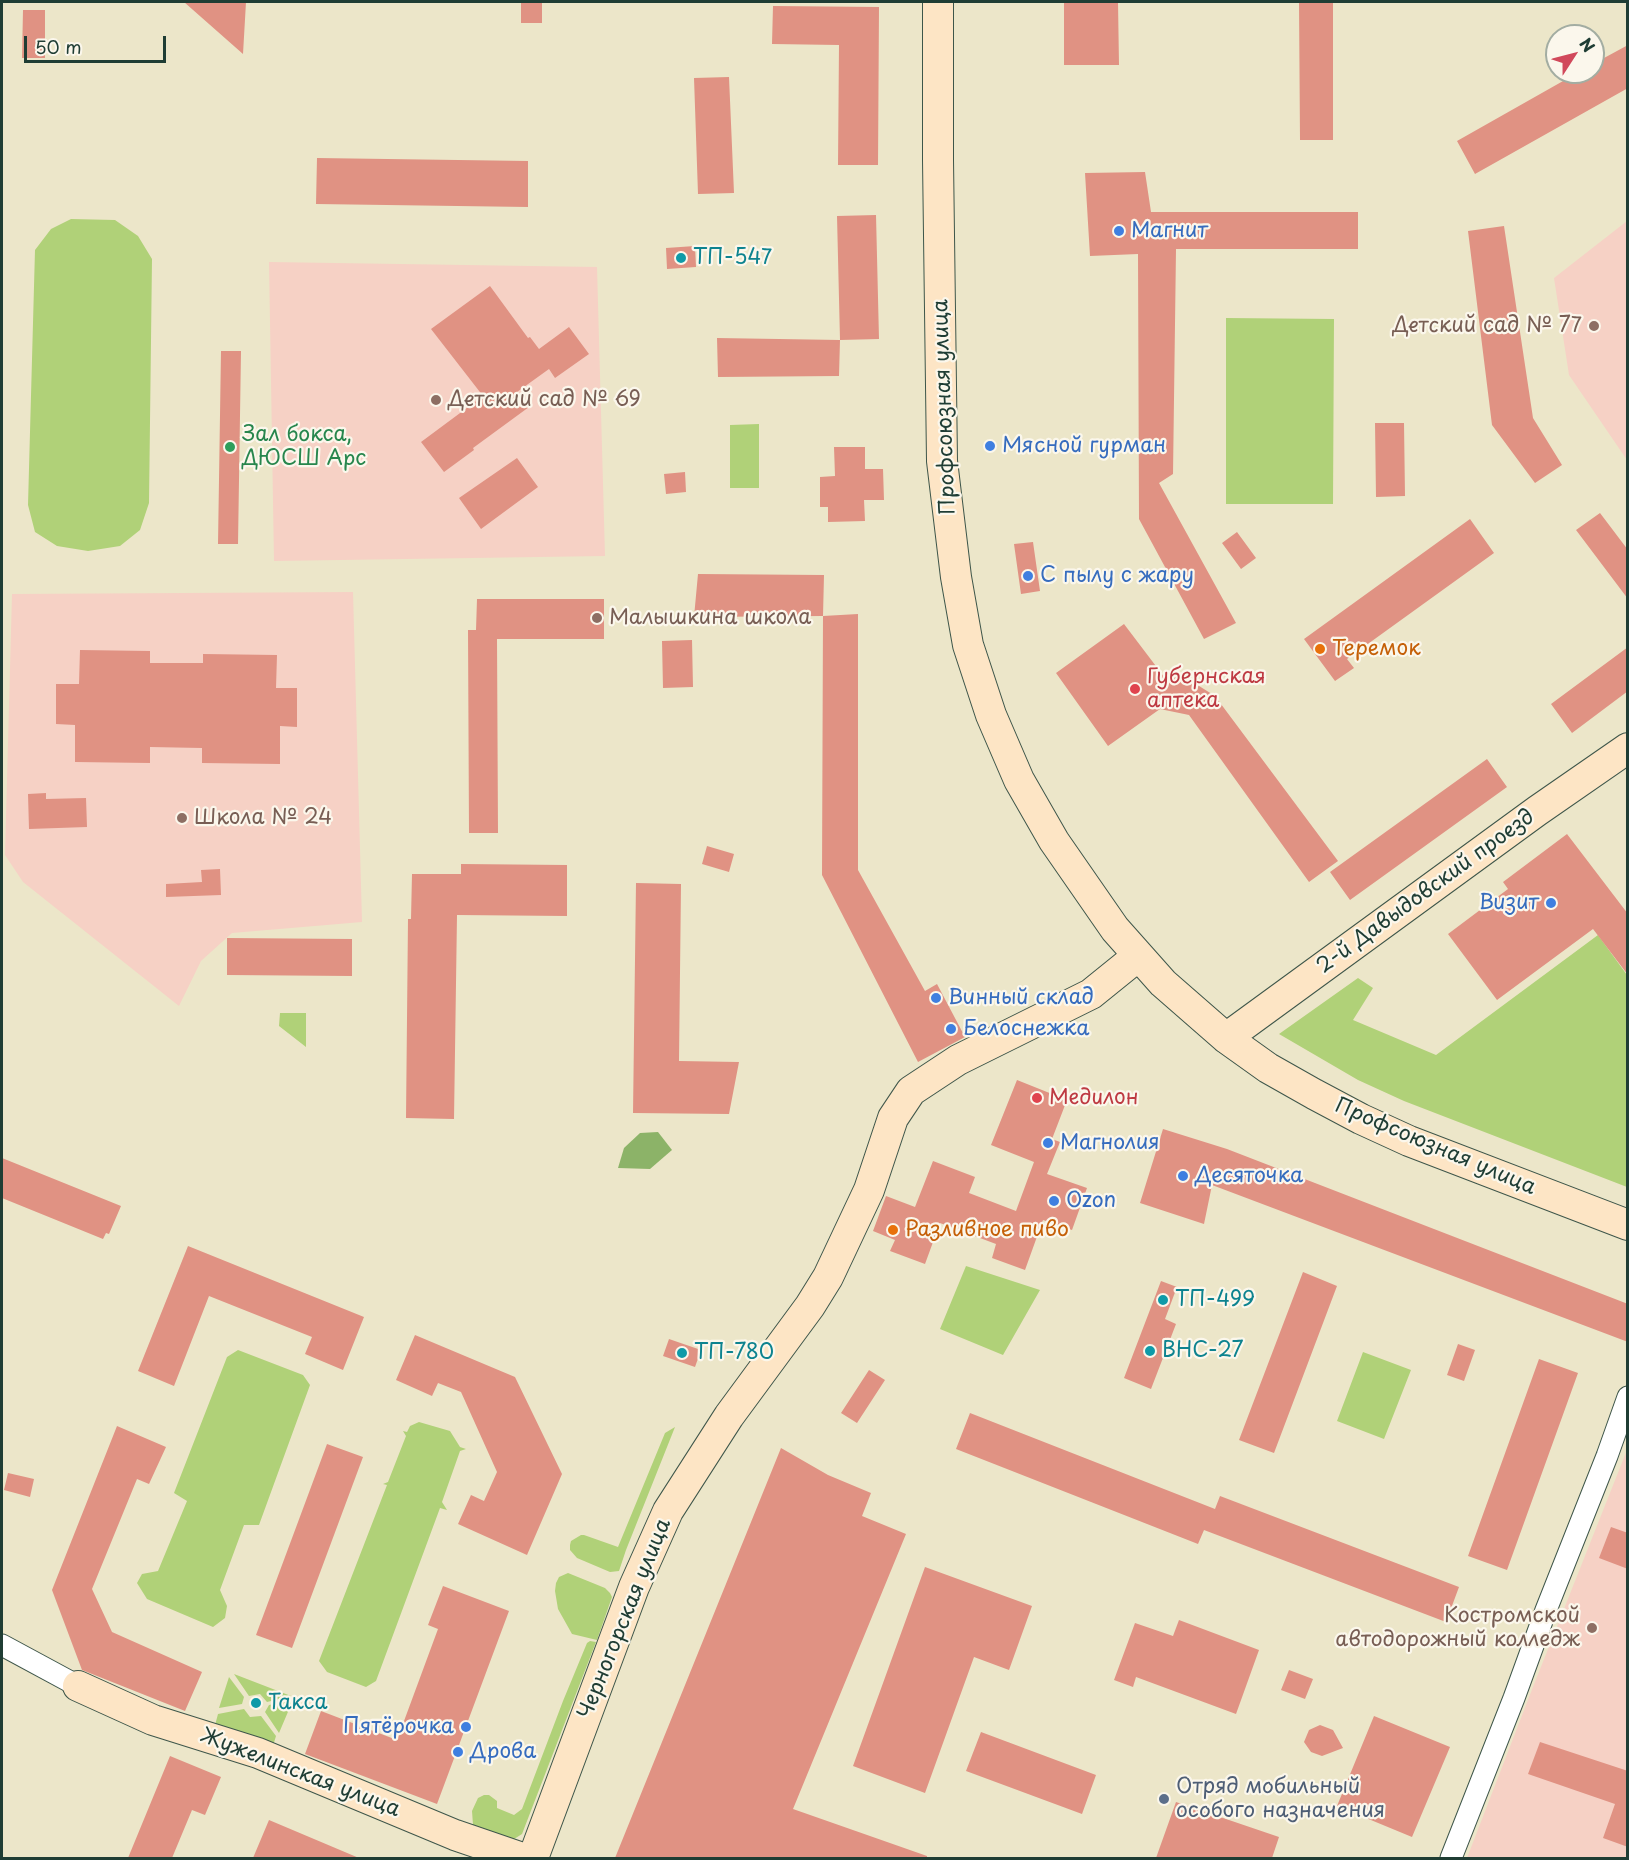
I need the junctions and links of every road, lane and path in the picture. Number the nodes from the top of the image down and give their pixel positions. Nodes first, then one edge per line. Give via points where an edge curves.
1 (938, 2) edge
2 (1628, 748) edge
3 (1138, 956) junction
4 (1226, 1038) junction
5 (1628, 1226) edge
6 (1628, 1397) edge
7 (2, 1645) edge
8 (78, 1686) joint
9 (522, 1858) edge
10 (533, 1858) edge
11 (1451, 1858) edge

1 - 3 street, Профсоюзная улица via 942,461 968,645 991,715 1019,780 1054,841
2 - 4 street, 2-й Давыдовский проезд
3 - 4 street, Профсоюзная улица
3 - 10 street, Черногорская улица via 1091,994 958,1060 911,1091 893,1118 869,1190 828,1277 729,1416 668,1511 634,1587
4 - 5 street, Профсоюзная улица via 1268,1068 1371,1123
6 - 11 street
7 - 8 street
8 - 9 street, Жужелинская улица via 153,1720 258,1753 456,1835

